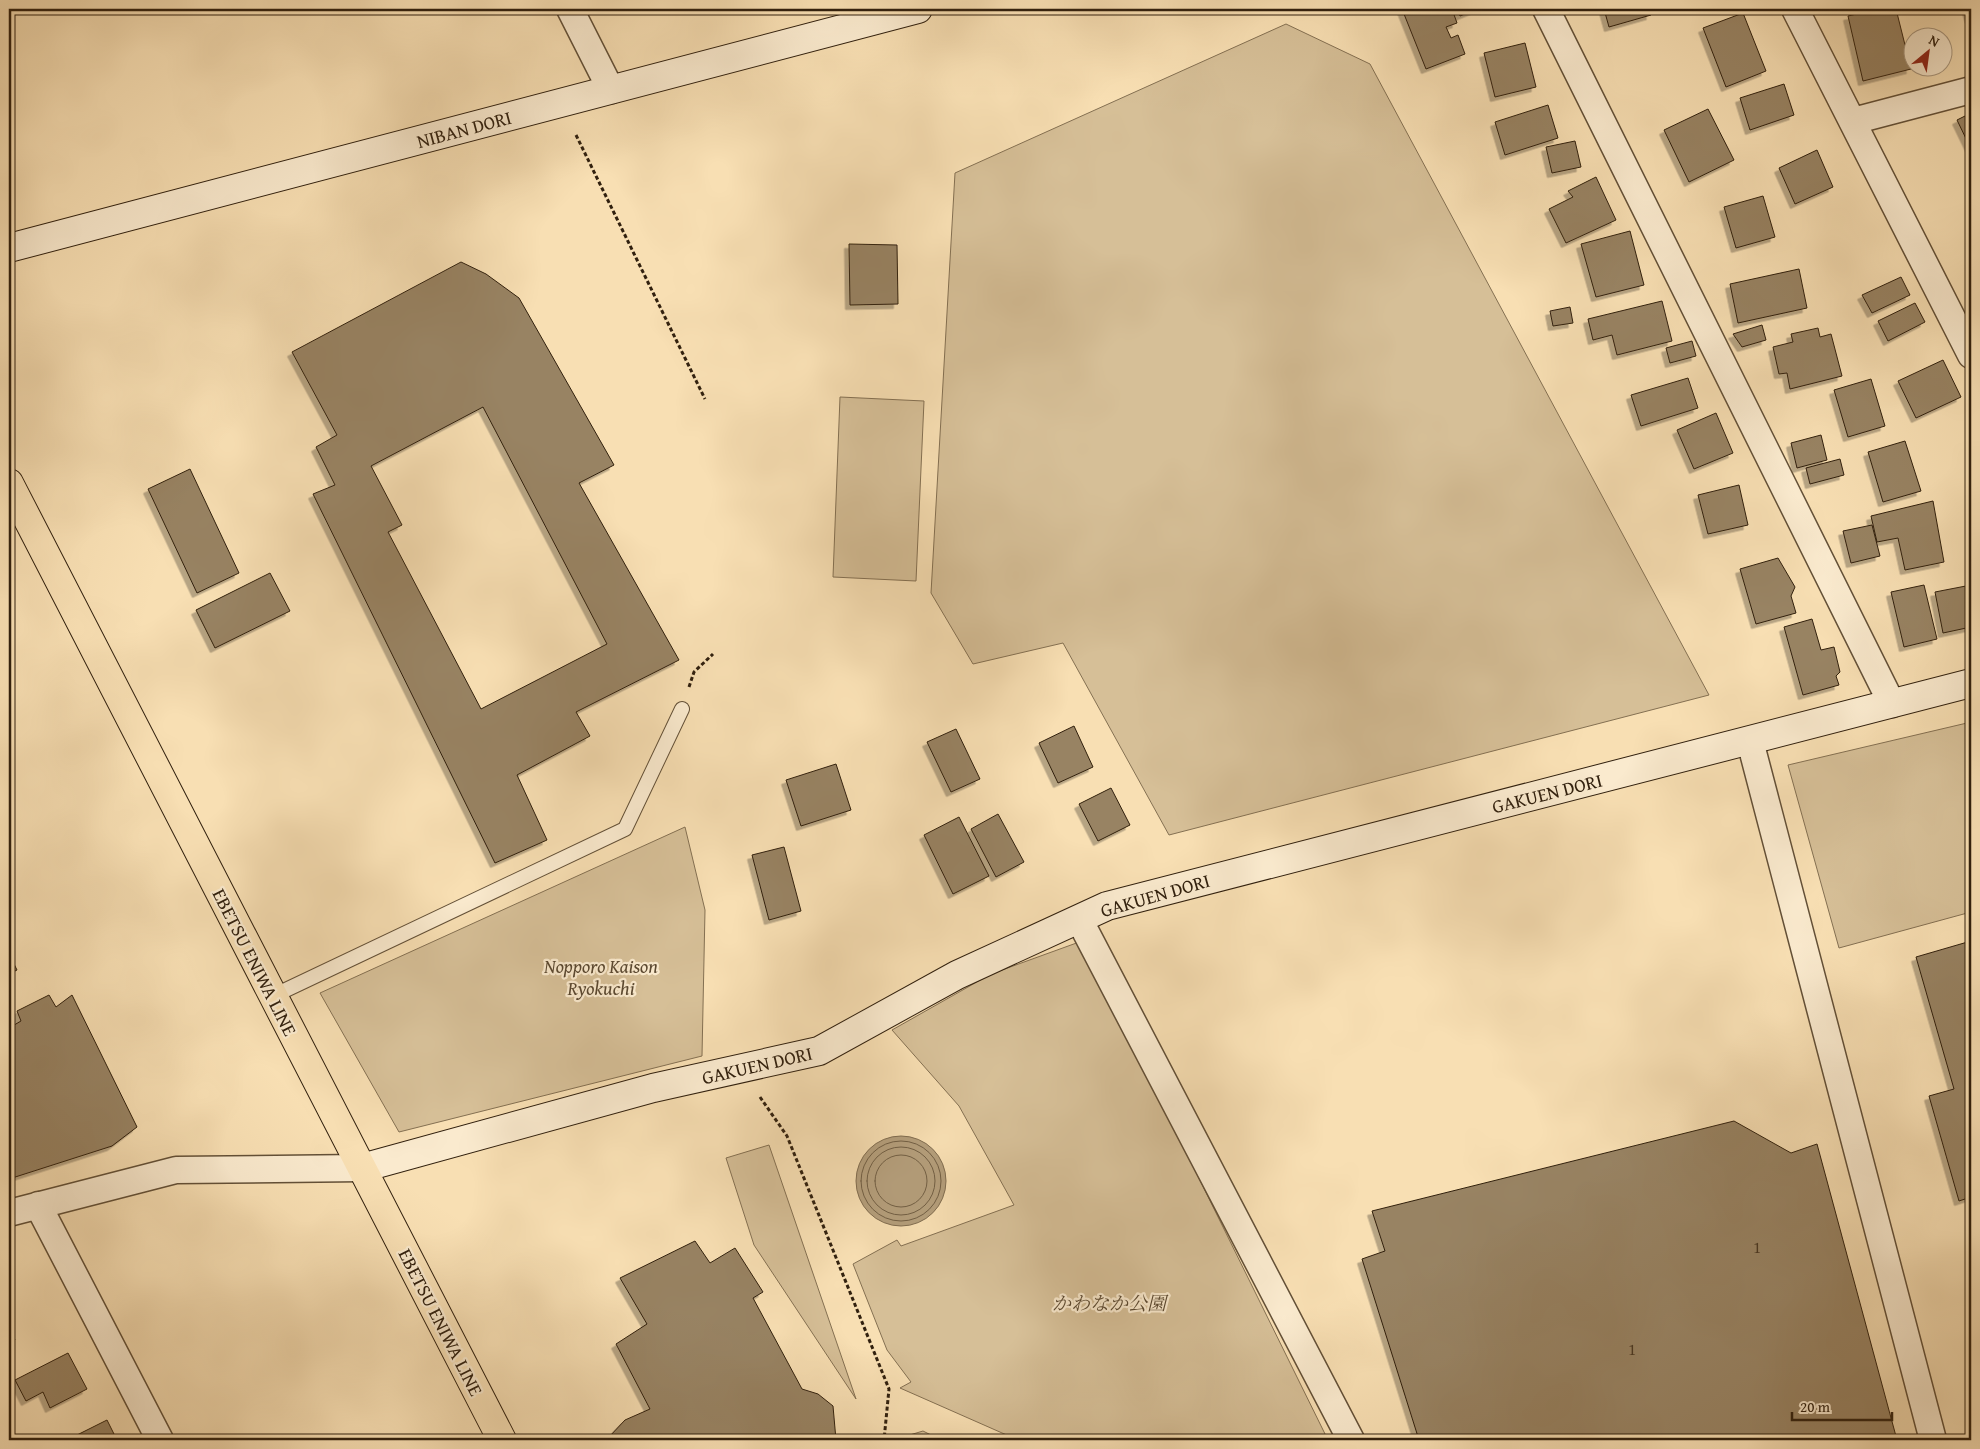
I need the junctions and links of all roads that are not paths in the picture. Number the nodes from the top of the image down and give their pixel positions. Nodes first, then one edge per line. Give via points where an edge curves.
1 (570, 9) edge
2 (918, 9) edge
3 (1546, 9) edge
4 (1795, 9) edge
5 (611, 90) junction
6 (1971, 90) edge
7 (1852, 121) junction
8 (9, 248) edge
9 (1971, 355) edge
10 (9, 483) edge
11 (1971, 683) edge
12 (1892, 704) junction
13 (682, 709) road end
14 (1750, 741) junction
15 (1079, 919) junction
16 (273, 996) junction
17 (362, 1168) junction
18 (38, 1205) junction
19 (9, 1213) edge
20 (160, 1440) edge
21 (502, 1440) edge
22 (1351, 1440) edge
23 (1933, 1440) edge

1 - 5 street
2 - 5 street, NIBAN DORI
3 - 12 street
4 - 7 street
5 - 8 street, NIBAN DORI
6 - 7 street
7 - 9 street
10 - 16 main road, EBETSU ENIWA LINE
11 - 12 street, GAKUEN DORI
12 - 14 street, GAKUEN DORI
13 - 16 lane via 625,829
14 - 15 street, GAKUEN DORI via 1108,906
14 - 23 street
15 - 17 street, GAKUEN DORI via 957,975 819,1051 653,1088
15 - 22 street
16 - 17 main road, EBETSU ENIWA LINE
17 - 18 street via 176,1170
17 - 21 main road, EBETSU ENIWA LINE
18 - 19 street
18 - 20 street

